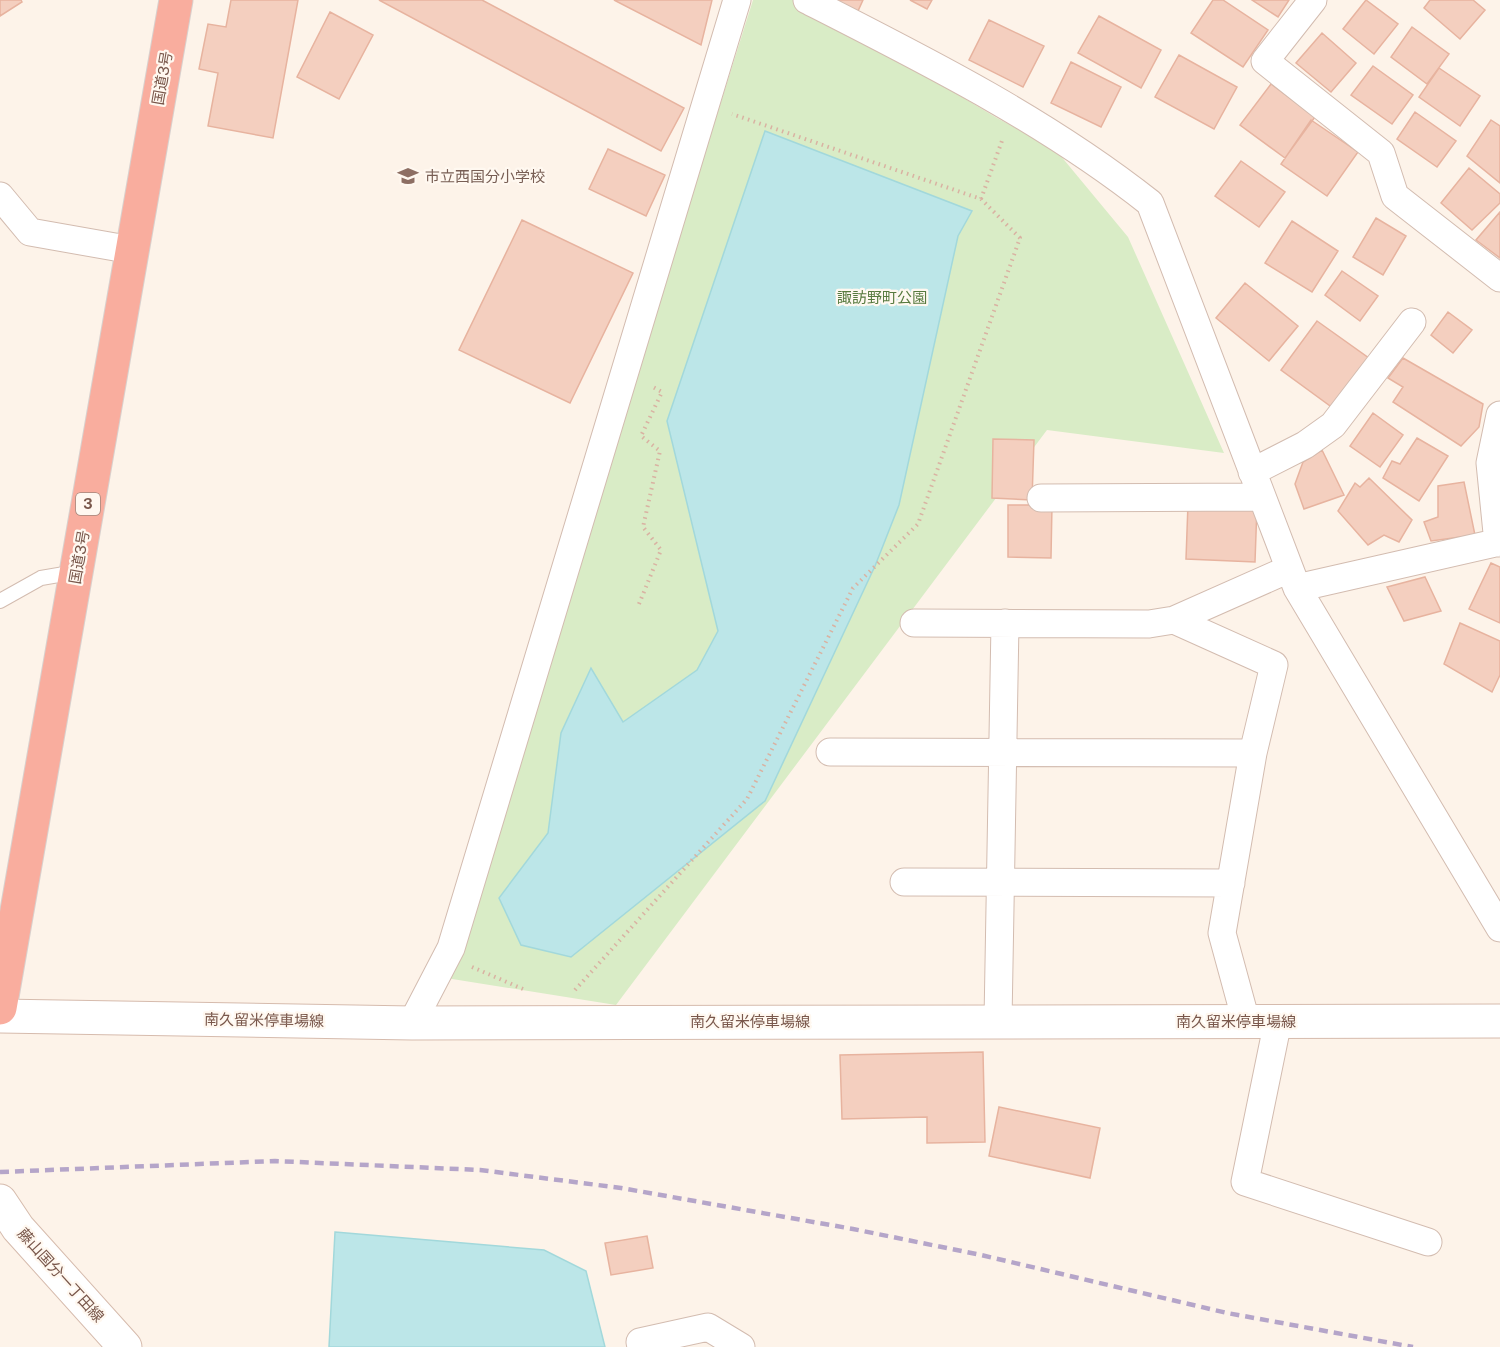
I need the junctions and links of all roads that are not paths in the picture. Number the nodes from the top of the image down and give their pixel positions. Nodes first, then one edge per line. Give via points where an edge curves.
1 (176, 0) edge
2 (737, 0) edge
3 (807, 0) edge
4 (1313, 0) edge
5 (0, 196) edge
6 (132, 250) junction
7 (1500, 278) edge
8 (1413, 322) dead end
9 (1500, 415) edge
10 (1252, 472) junction
11 (1262, 497) junction
12 (1041, 498) dead end
13 (1499, 542) edge
14 (76, 572) junction
15 (1293, 578) junction
16 (0, 601) edge
17 (1174, 620) junction
18 (914, 623) dead end
19 (1005, 623) junction
20 (830, 752) dead end
21 (1001, 753) junction
22 (1253, 753) junction
23 (904, 882) dead end
24 (999, 882) junction
25 (1231, 883) junction
26 (1500, 928) edge
27 (0, 1008) edge
28 (0, 1016) edge
29 (998, 1021) junction
30 (1262, 1021) junction
31 (1500, 1021) edge
32 (412, 1023) junction
33 (0, 1201) edge
34 (1428, 1242) dead end
35 (125, 1347) edge
36 (641, 1347) edge
37 (741, 1347) edge

1 - 6 highway, 国道3号 / 3
2 - 32 street via 451,948
3 - 10 street via 1013,111 1099,163 1149,203
4 - 7 street via 1265,60 1381,153 1395,196
5 - 6 street via 30,232
6 - 14 highway, 国道3号 / 3
8 - 10 street via 1333,425 1305,445
9 - 13 street via 1490,463
10 - 11 street
11 - 12 street
11 - 15 street
13 - 15 street
14 - 16 lane via 41,578
14 - 27 highway, 国道3号 / 3
15 - 17 street
15 - 26 street
17 - 19 street via 1149,624
17 - 22 street via 1274,665
18 - 19 street
19 - 21 street
20 - 21 street
21 - 22 street
21 - 24 street
22 - 25 street
23 - 24 street
24 - 25 street
24 - 29 street
25 - 30 street via 1222,933
28 - 32 main road, 南久留米停車場線
29 - 30 main road, 南久留米停車場線
29 - 32 main road, 南久留米停車場線
30 - 31 main road, 南久留米停車場線
30 - 34 street via 1245,1182
33 - 35 main road, 藤山国分一丁田線 via 18,1228
36 - 37 street via 640,1342 708,1327

